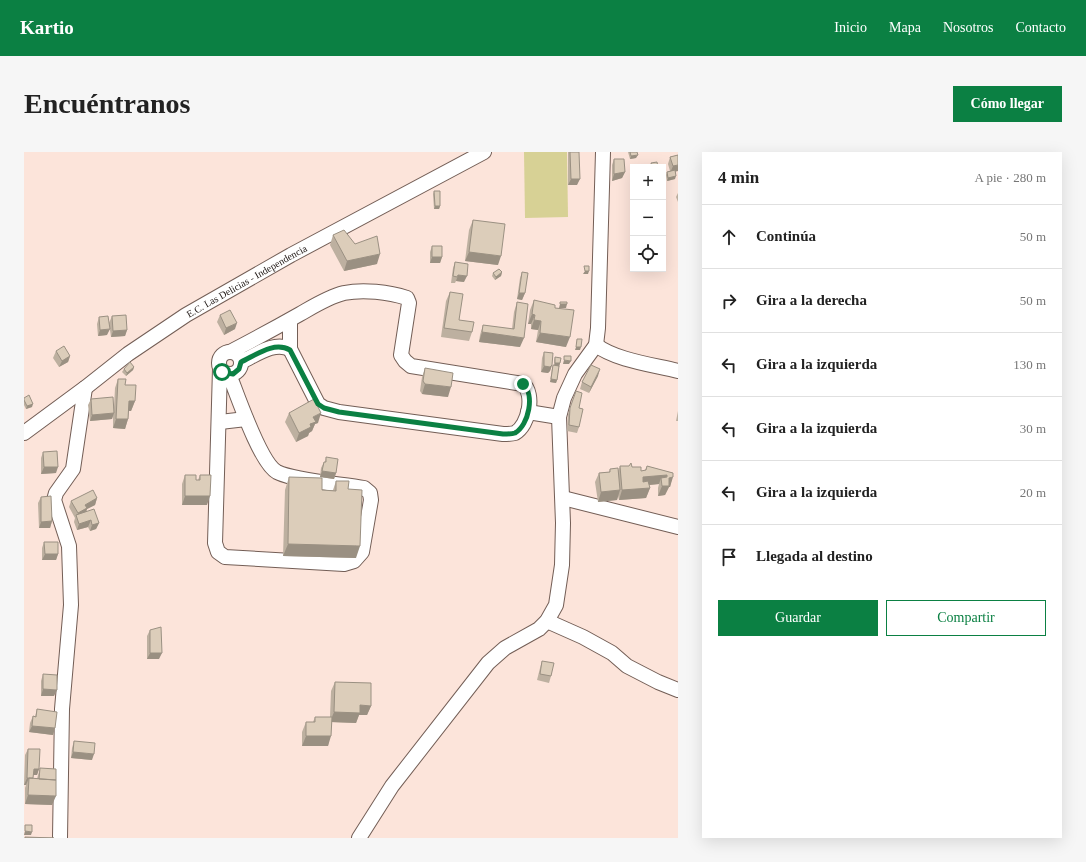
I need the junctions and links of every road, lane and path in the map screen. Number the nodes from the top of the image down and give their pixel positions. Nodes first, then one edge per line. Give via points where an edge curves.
1 (484, 152) edge
2 (603, 152) edge
3 (290, 320) junction
4 (596, 345) junction
5 (290, 350) junction
6 (230, 352) junction
7 (241, 362) junction
8 (678, 371) edge
9 (225, 372) junction
10 (86, 388) junction
11 (528, 412) junction
12 (559, 417) junction
13 (246, 419) junction
14 (220, 422) junction
15 (24, 433) edge
16 (563, 498) junction
17 (678, 527) edge
18 (547, 621) junction
19 (678, 690) edge
20 (60, 838) edge
21 (359, 838) edge

1 - 10 street, E.C. Las Delicias - Independencia via 291,255 186,315 128,354
2 - 4 street
3 - 5 street
3 - 6 street
3 - 11 street via 329,298 344,293 363,291 407,298 409,303 401,355 405,361 411,366 523,384 529,393
4 - 8 street via 602,350
4 - 12 street via 575,374
5 - 7 street via 284,346 275,346
5 - 11 street via 318,404 339,412 503,434 515,433 522,426
6 - 7 street via 237,355
6 - 9 street via 220,358
7 - 9 street via 237,372
9 - 13 street
9 - 14 street
10 - 15 street, E.C. Las Delicias - Independencia
10 - 20 street via 73,469 54,500 69,546 71,606 62,709
11 - 12 street
12 - 16 street
13 - 14 street
13 - 14 street via 268,465 277,472 364,488 370,493 362,552 354,561 344,564 225,557 218,552 215,543
16 - 17 street
16 - 18 street via 562,565 556,605
18 - 19 street via 583,637 627,666
18 - 21 street via 539,629 505,648 488,663 392,786

